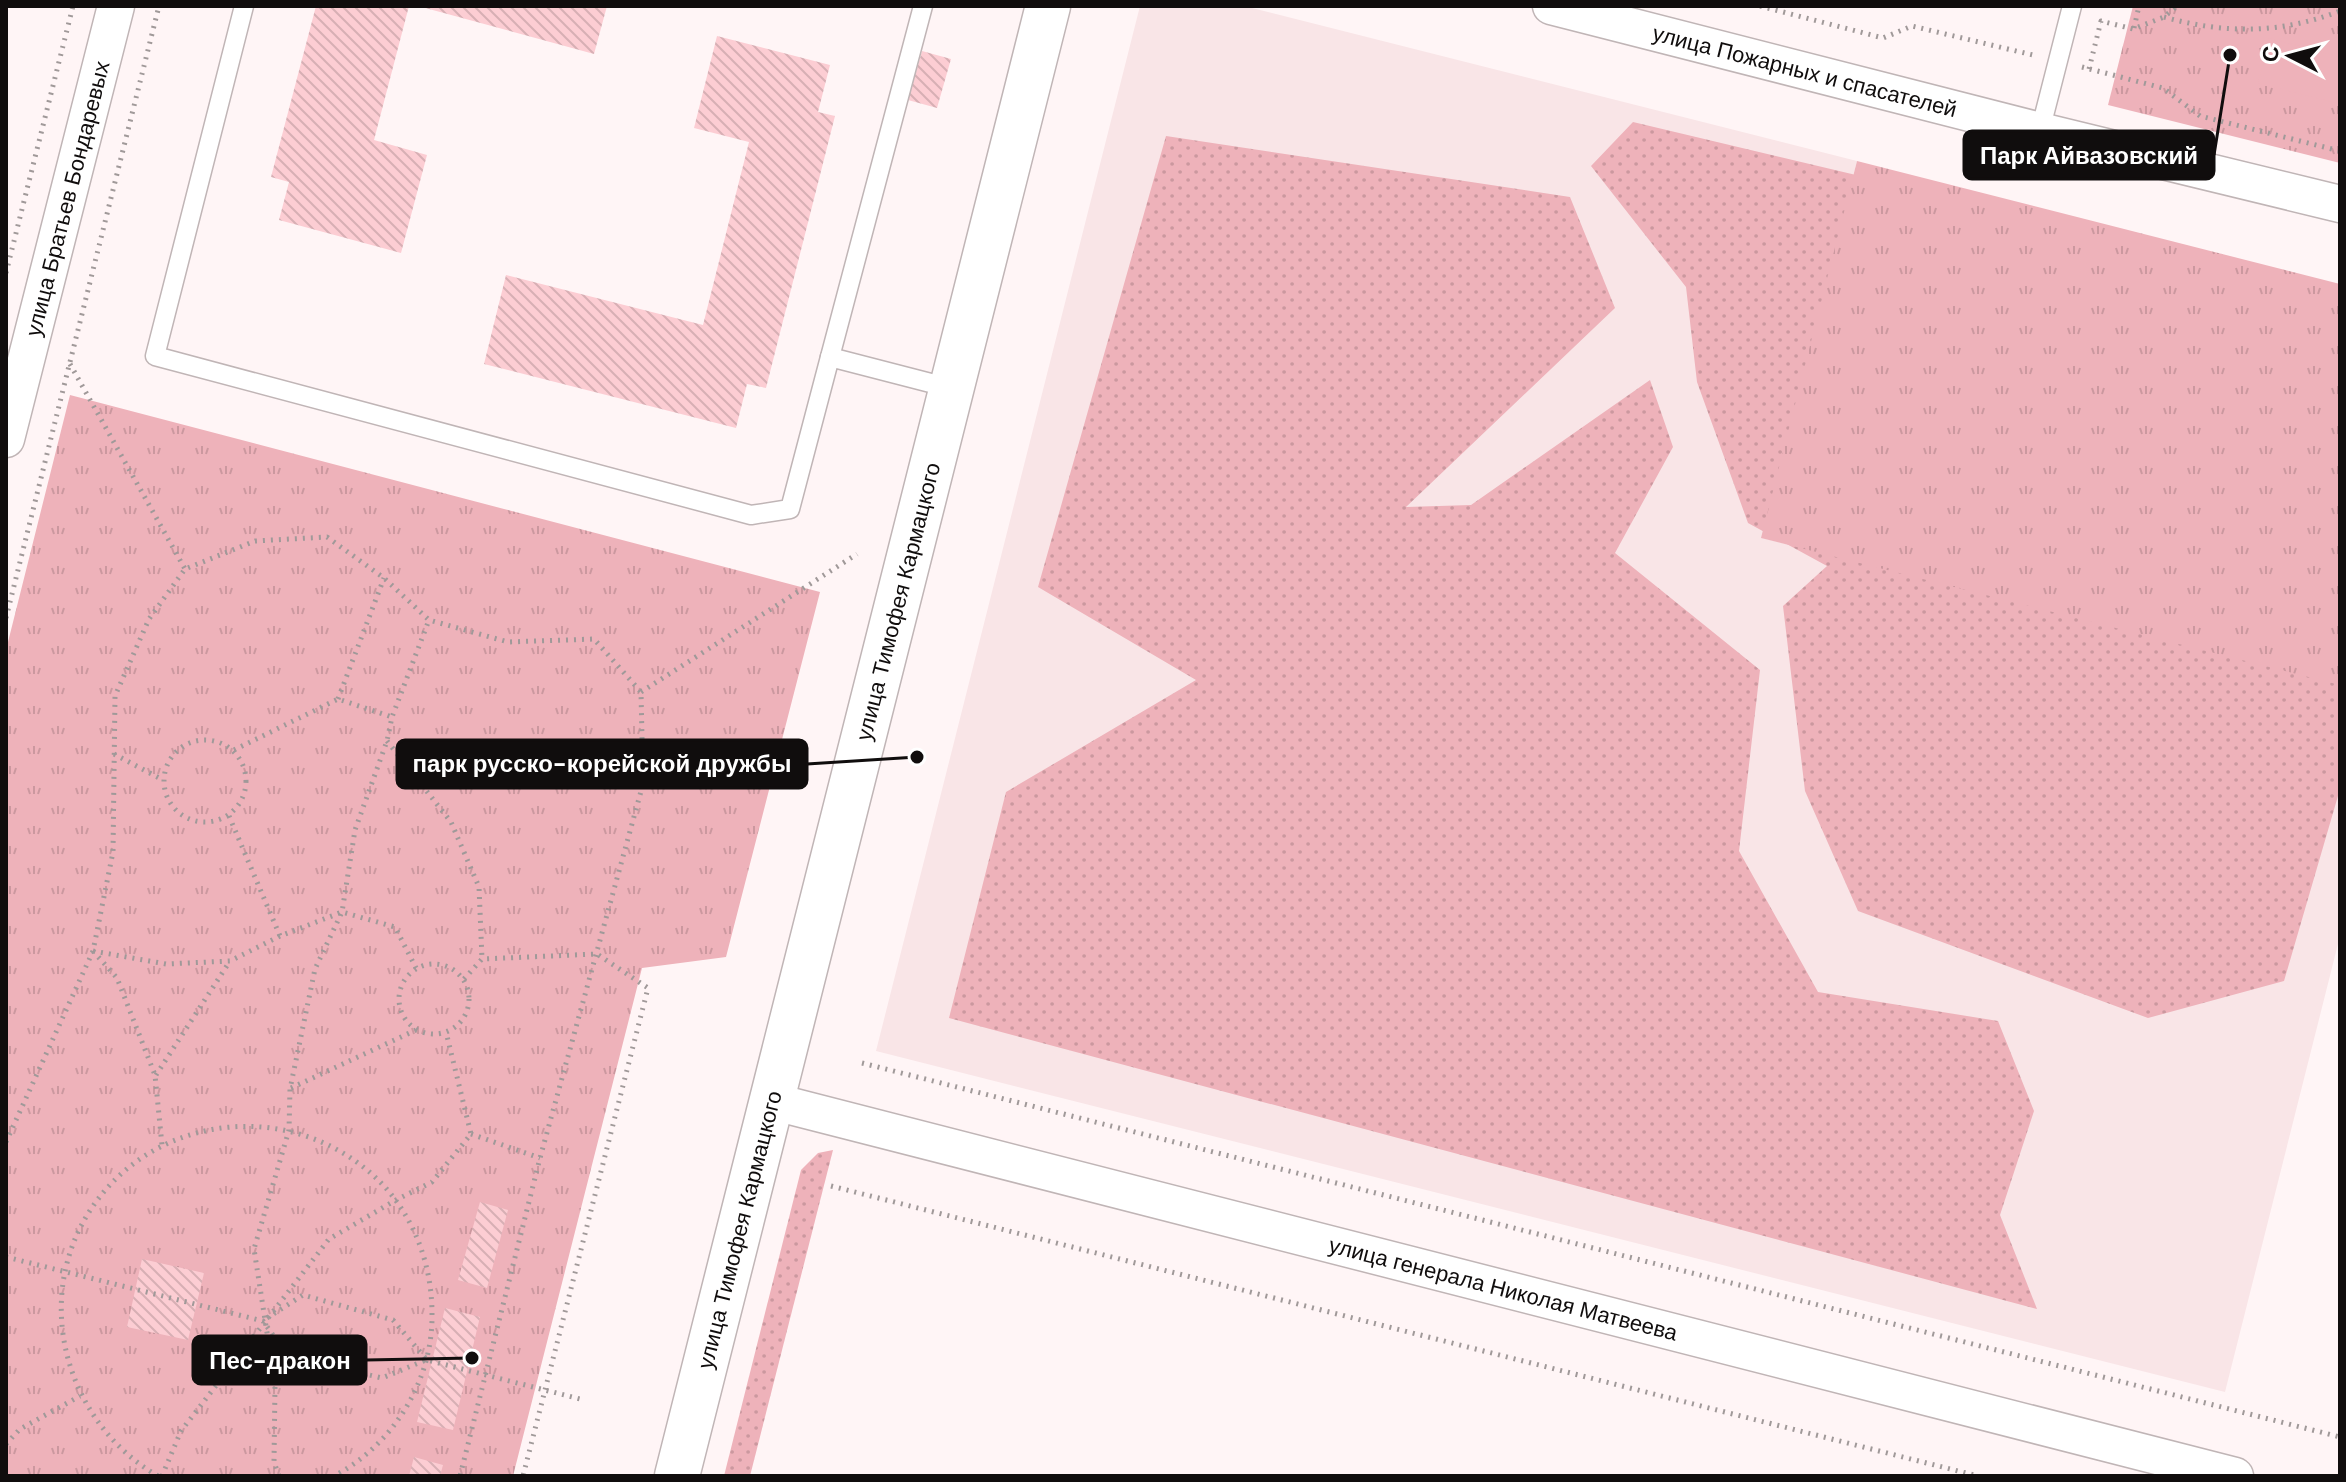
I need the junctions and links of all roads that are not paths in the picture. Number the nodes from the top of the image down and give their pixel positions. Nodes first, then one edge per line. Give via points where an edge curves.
1 (116, 6) edge
2 (244, 6) edge
3 (923, 6) edge
4 (1048, 6) edge
5 (1551, 6) edge
6 (2072, 6) edge
7 (2040, 131) junction
8 (2340, 204) edge
9 (830, 357) junction
10 (950, 388) junction
11 (6, 439) edge
12 (771, 1101) junction
13 (677, 1476) edge
14 (2235, 1476) edge

1 - 11 street, улица Братьев Бондаревых
2 - 9 lane via 155,356 751,515 790,509
3 - 9 lane
4 - 10 street, улица Тимофея Кармацкого
5 - 7 street, улица Пожарных и спасателей
6 - 7 lane
7 - 8 street, улица Пожарных и спасателей
9 - 10 lane
10 - 12 street, улица Тимофея Кармацкого
12 - 13 street, улица Тимофея Кармацкого
12 - 14 street, улица генерала Николая Матвеева

